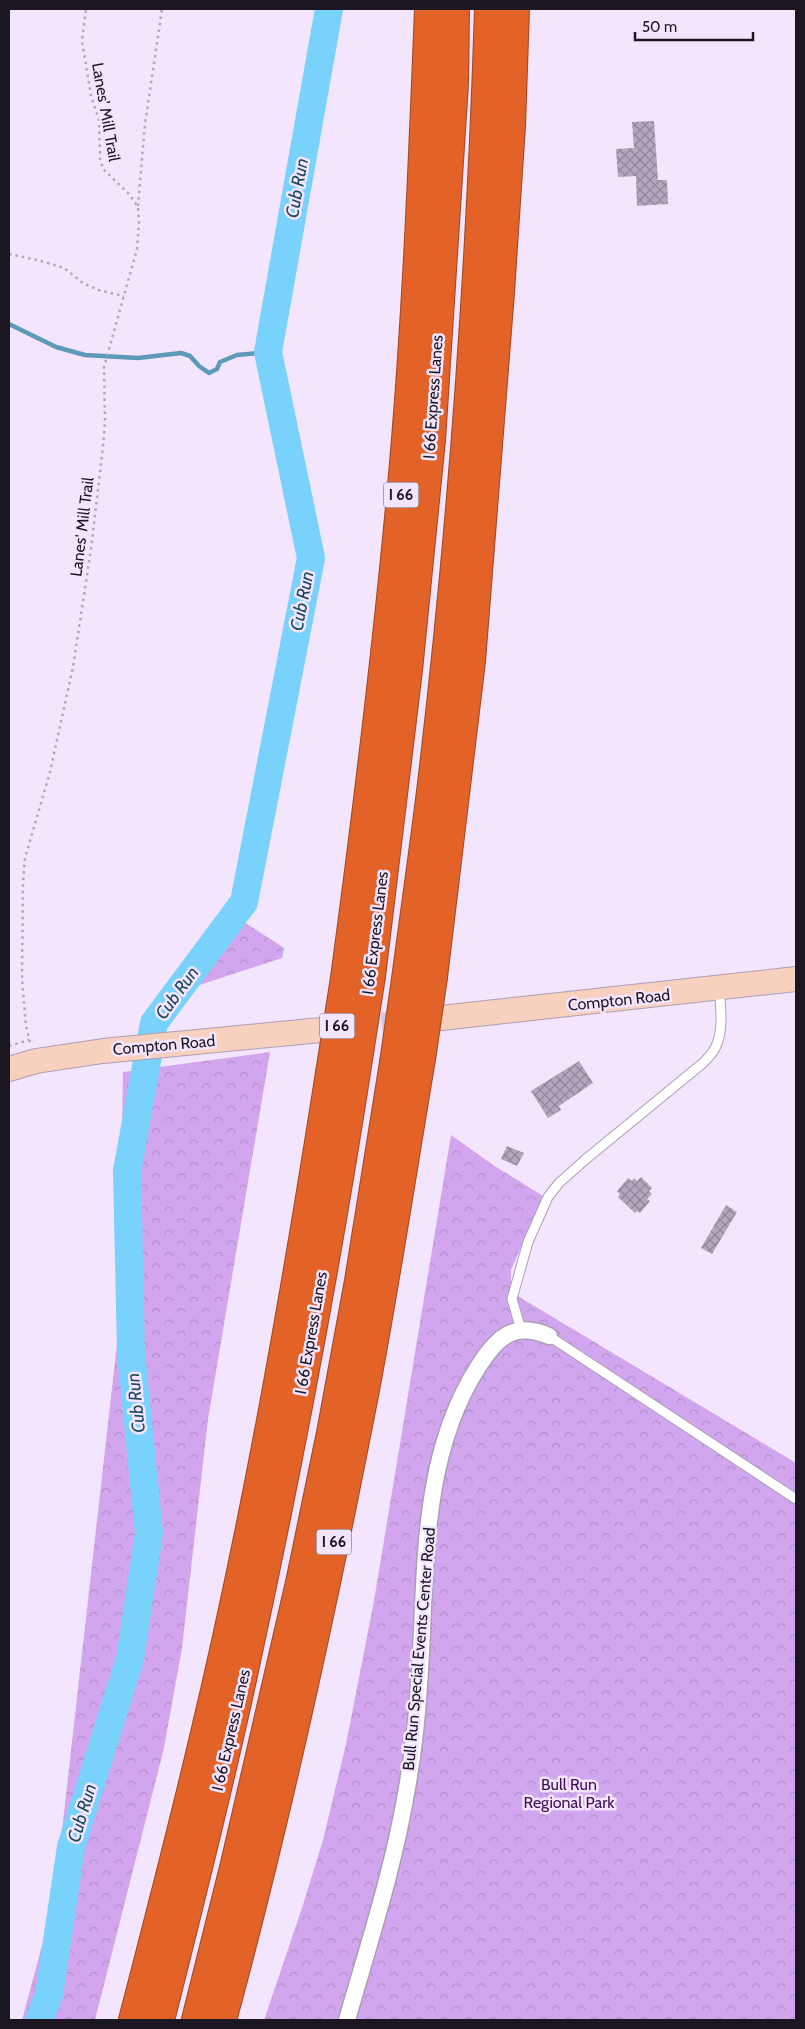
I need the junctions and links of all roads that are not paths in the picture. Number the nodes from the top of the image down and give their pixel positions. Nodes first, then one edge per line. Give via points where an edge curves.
1 (430, 9) edge
2 (455, 9) edge
3 (489, 9) edge
4 (515, 9) edge
5 (358, 977) junction
6 (419, 978) junction
7 (796, 979) edge
8 (720, 989) junction
9 (441, 1018) tunnel mouth
10 (321, 1030) tunnel mouth
11 (9, 1069) edge
12 (343, 1073) junction
13 (521, 1330) junction
14 (549, 1336) joint
15 (796, 1499) edge
16 (133, 2020) edge
17 (160, 2020) edge
18 (196, 2020) edge
19 (222, 2020) edge
20 (347, 2020) edge

1 - 5 highway, I 66 via 423,176 404,462
2 - 5 highway, I 66 Express Lanes via 454,84 431,440 408,670
3 - 6 highway via 479,244 455,571 433,778
4 - 6 highway, I 66 via 500,292 471,662
5 - 12 highway, I 66, bridge
6 - 18 highway, bridge via 394,1063 358,1282 306,1555 240,1845
6 - 19 highway, I 66, bridge via 421,1059 373,1341 328,1571 275,1812
7 - 8 street, Compton Road
8 - 9 street, Compton Road
8 - 13 lane via 720,1029 714,1050 703,1063 586,1159 548,1197 528,1242 512,1299
10 - 11 street, Compton Road via 103,1050 33,1050
12 - 16 highway, I 66 via 302,1253 248,1536 204,1741
12 - 17 highway, I 66 Express Lanes via 334,1210 278,1507 225,1757
13 - 14 street
13 - 20 street, Bull Run Special Events Center Road via 503,1337 484,1357 460,1398 442,1449 428,1531 419,1685 407,1788 396,1847
14 - 15 lane

